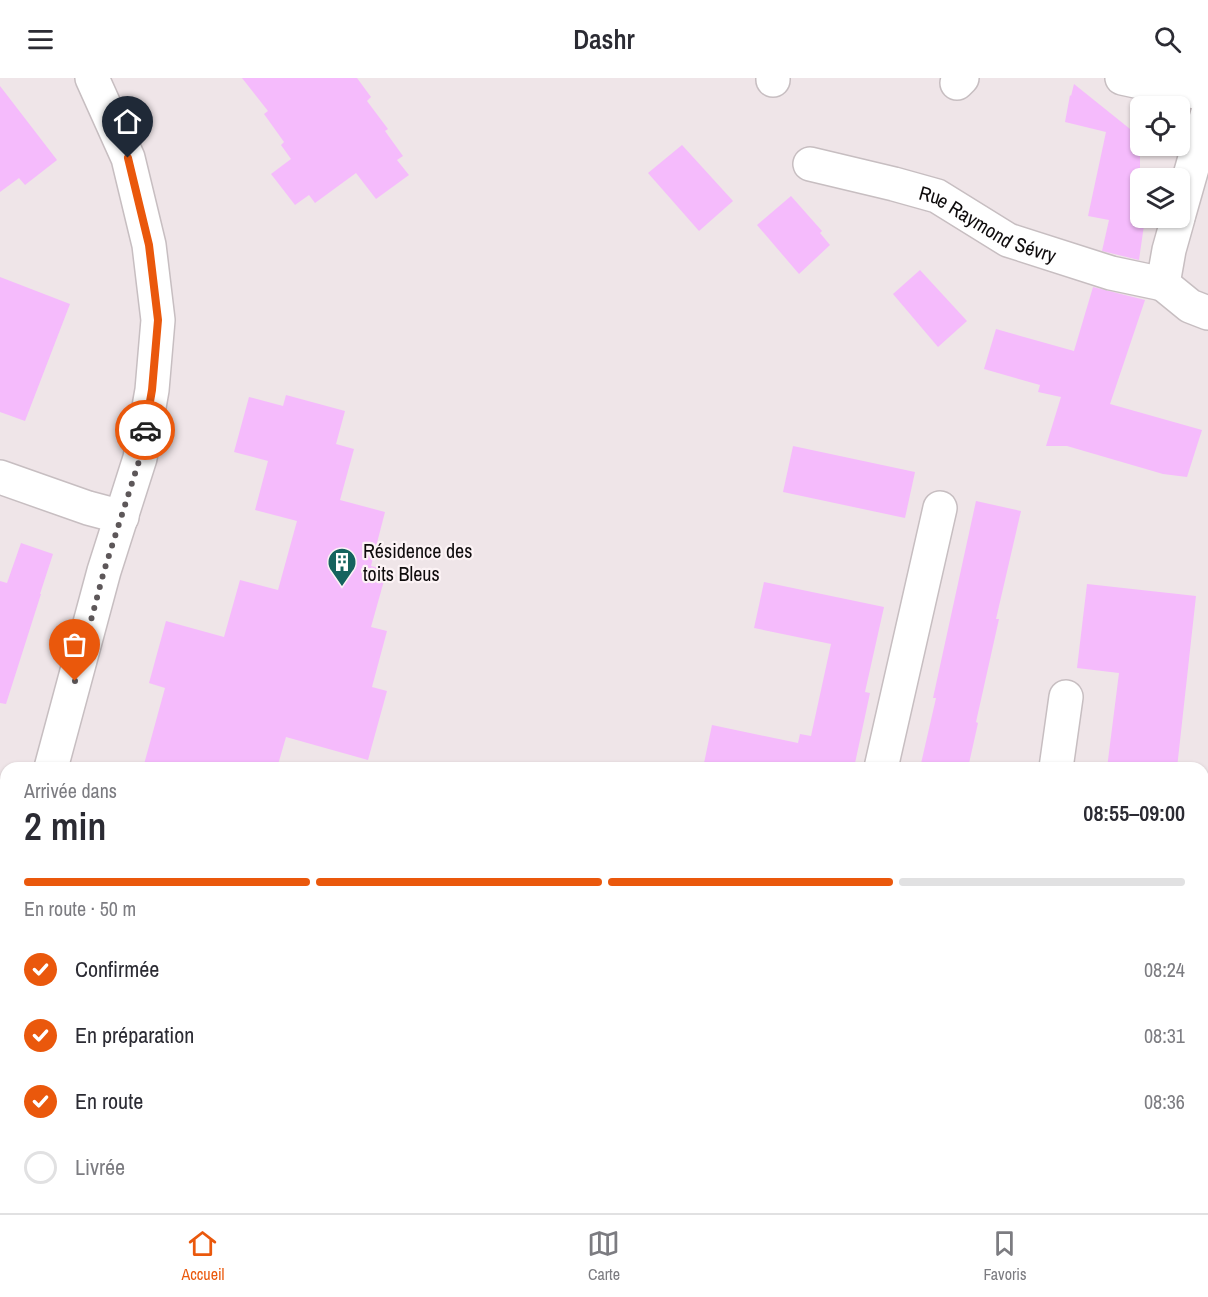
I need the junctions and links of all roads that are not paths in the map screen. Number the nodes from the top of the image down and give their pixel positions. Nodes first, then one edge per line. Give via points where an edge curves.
1 (92, 78) edge
2 (1122, 78) edge
3 (1208, 94) edge
4 (1208, 112) edge
5 (810, 164) dead end
6 (1190, 174) edge
7 (1175, 228) edge
8 (1164, 284) junction
9 (1208, 313) edge
10 (0, 477) edge
11 (940, 508) dead end
12 (122, 517) junction
13 (1066, 697) dead end
14 (53, 762) edge
15 (882, 762) edge
16 (1057, 762) edge

1 - 12 street via 128,158 149,245 158,320 152,390 140,458
2 - 3 street
4 - 6 street
5 - 8 street, Rue Raymond Sévry via 937,196 1008,240 1111,273
7 - 8 street
8 - 9 street, Rue Raymond Sévry via 1190,306
10 - 12 street
11 - 15 street
12 - 14 street
13 - 16 street

